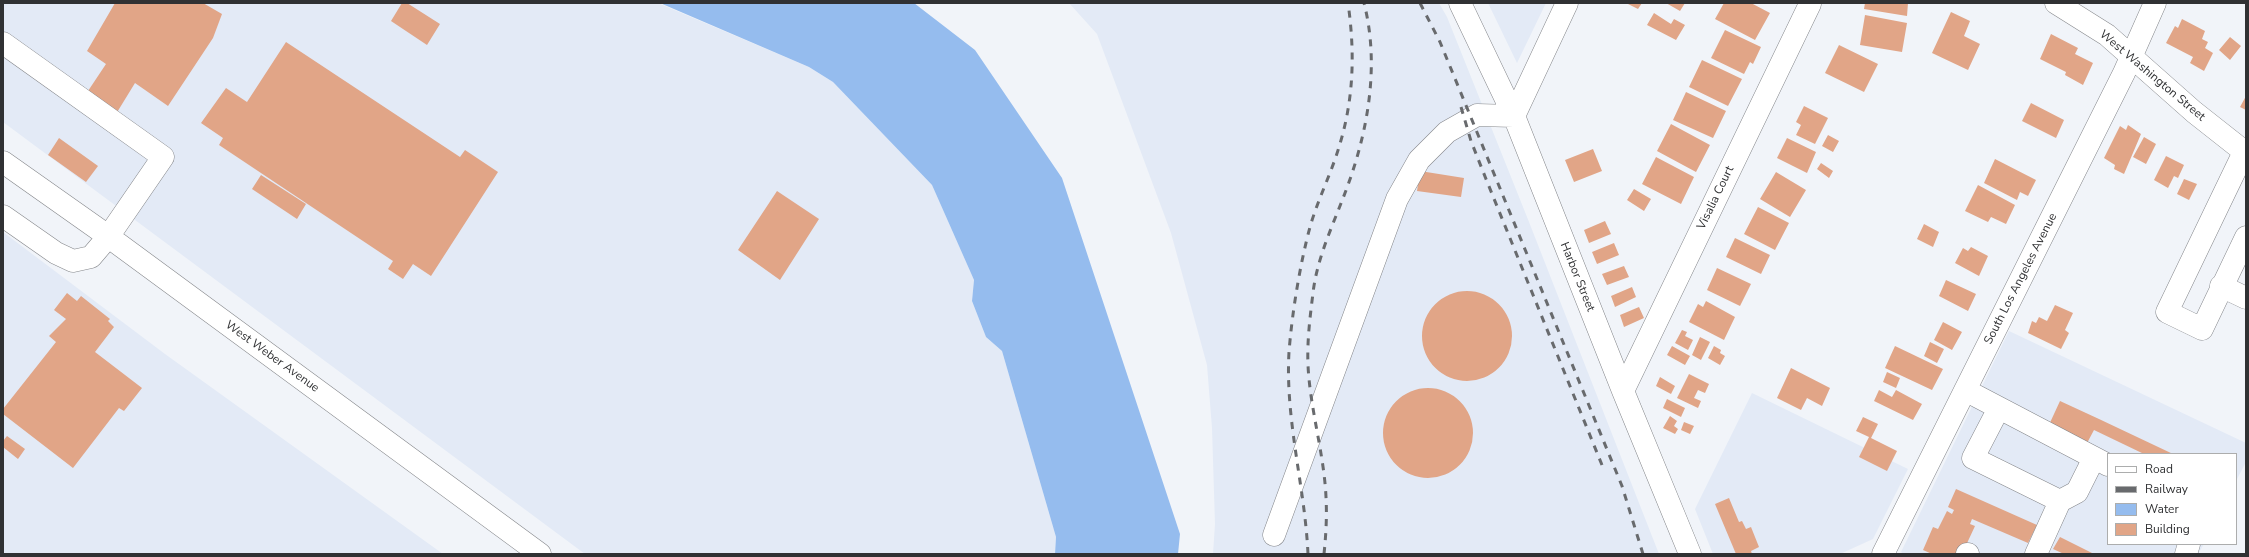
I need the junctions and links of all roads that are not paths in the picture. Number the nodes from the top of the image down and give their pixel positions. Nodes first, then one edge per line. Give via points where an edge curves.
1 (1460, 3) edge
2 (1567, 3) edge
3 (2056, 3) edge
4 (2155, 3) edge
5 (1810, 4) edge
6 (3, 43) edge
7 (2131, 57) junction
8 (1514, 116) junction
9 (2245, 153) edge
10 (3, 162) edge
11 (3, 216) edge
12 (2246, 236) edge
13 (108, 237) junction
14 (2222, 286) junction
15 (2246, 298) edge
16 (1965, 390) junction
17 (1623, 391) junction
18 (1999, 408) junction
19 (2101, 462) edge
20 (2060, 501) junction
21 (1274, 535) dead end
22 (540, 554) edge
23 (1690, 554) edge
24 (1883, 554) edge
25 (2036, 554) edge

1 - 8 street, Harbor Street
2 - 8 street
3 - 7 street, West Washington Street via 2107,35
4 - 7 street, South Los Angeles Avenue
5 - 17 street, Visalia Court
6 - 13 street via 163,157
7 - 9 street, West Washington Street
7 - 16 street, South Los Angeles Avenue
8 - 17 street, Harbor Street
8 - 21 street via 1477,115 1447,132 1419,160 1397,199
9 - 14 street via 2167,312 2202,329
10 - 13 street, West Weber Avenue
11 - 13 street via 56,253 74,261 91,257
12 - 14 street
13 - 22 street, West Weber Avenue
14 - 15 street
16 - 18 street
16 - 24 street, South Los Angeles Avenue
17 - 23 street, Harbor Street
18 - 19 street
18 - 20 street via 1973,458
19 - 20 street via 2076,492
20 - 25 street

